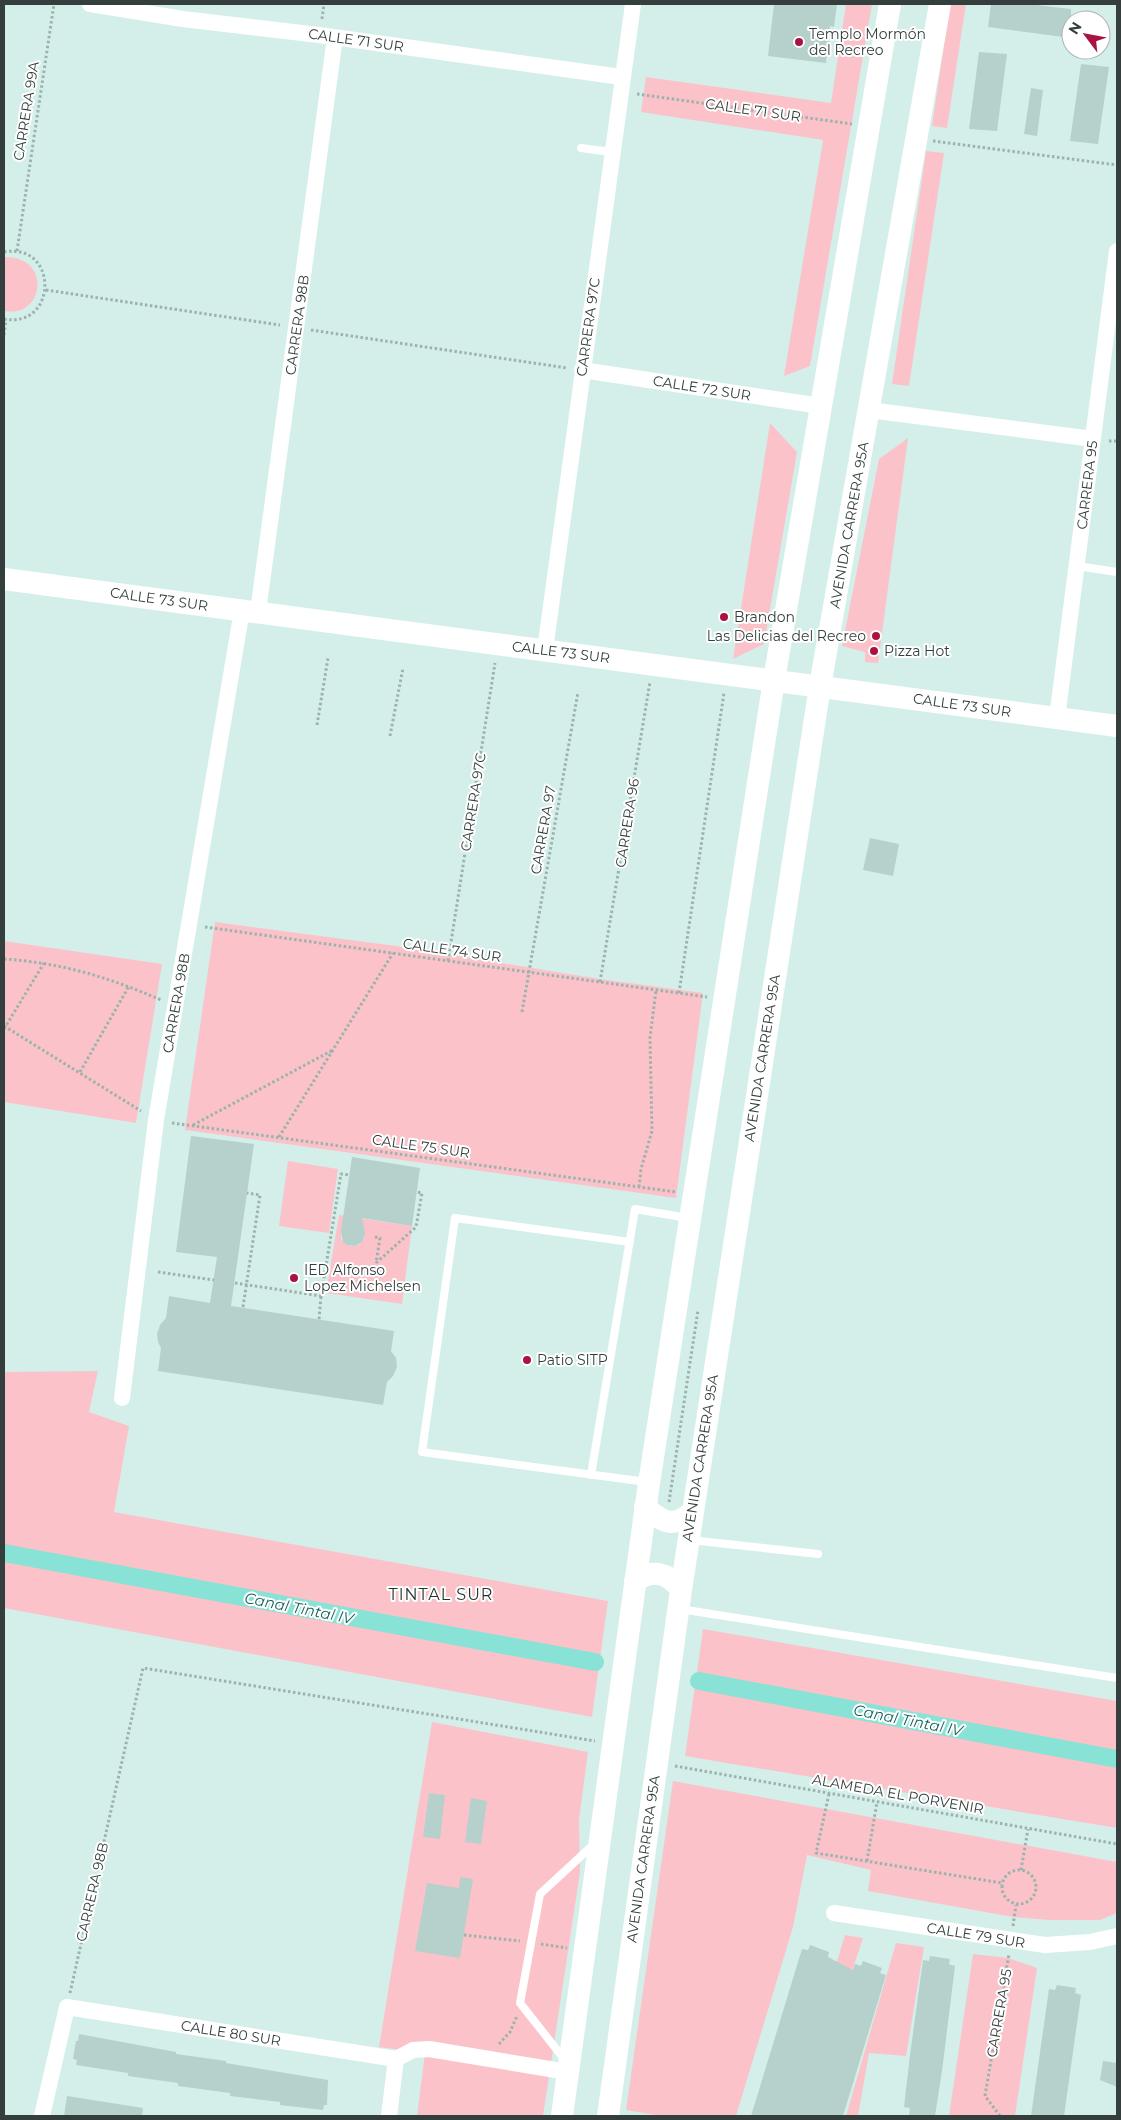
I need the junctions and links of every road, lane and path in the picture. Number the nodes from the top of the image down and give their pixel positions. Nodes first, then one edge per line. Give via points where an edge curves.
1 (54, 4) edge
2 (90, 4) edge
3 (633, 4) edge
4 (890, 4) edge
5 (940, 4) edge
6 (335, 37) junction
7 (620, 84) junction
8 (858, 125) dead end
9 (925, 140) dead end
10 (581, 148) dead end
11 (611, 152) junction
12 (1117, 165) edge
13 (17, 251) junction
14 (1117, 251) edge
15 (4, 252) edge
16 (1114, 296) edge
17 (5, 319) edge
18 (4, 335) edge
19 (582, 370) junction
20 (821, 406) junction
21 (869, 410) junction
22 (1093, 439) junction
23 (1077, 566) junction
24 (1117, 572) edge
25 (4, 578) edge
26 (250, 611) junction
27 (498, 644) junction
28 (545, 650) junction
29 (328, 658) dead end
30 (652, 664) junction
31 (403, 668) dead end
32 (727, 674) junction
33 (774, 680) junction
34 (820, 686) junction
35 (578, 692) dead end
36 (1057, 718) junction
37 (317, 725) dead end
38 (1117, 726) edge
39 (390, 736) dead end
40 (189, 924) junction
41 (393, 953) junction
42 (5, 959) edge
43 (448, 961) junction
44 (44, 964) junction
45 (531, 972) junction
46 (600, 982) junction
47 (129, 986) junction
48 (656, 990) junction
49 (679, 994) junction
50 (712, 998) dead end
51 (176, 1006) junction
52 (522, 1012) dead end
53 (4, 1027) edge
54 (334, 1050) junction
55 (80, 1072) junction
56 (156, 1120) junction
57 (192, 1126) junction
58 (278, 1137) junction
59 (350, 1175) dead end
60 (639, 1187) junction
61 (417, 1192) dead end
62 (247, 1193) dead end
63 (682, 1193) dead end
64 (690, 1218) junction
65 (375, 1237) dead end
66 (630, 1242) junction
67 (158, 1272) dead end
68 (214, 1280) dead end
69 (235, 1283) dead end
70 (246, 1285) junction
71 (321, 1296) junction
72 (243, 1308) dead end
73 (319, 1319) dead end
74 (122, 1398) dead end
75 (592, 1475) junction
76 (648, 1483) junction
77 (645, 1507) junction
78 (692, 1512) junction
79 (688, 1540) junction
80 (818, 1554) dead end
81 (635, 1581) junction
82 (679, 1599) junction
83 (1117, 1678) edge
84 (613, 1744) junction
85 (675, 1767) dead end
86 (829, 1794) junction
87 (877, 1802) junction
88 (1028, 1829) junction
89 (600, 1838) junction
90 (1117, 1844) edge
91 (867, 1861) junction
92 (1021, 1870) junction
93 (1002, 1883) junction
94 (1016, 1904) junction
95 (834, 1913) dead end
96 (1117, 1936) edge
97 (1011, 1940) junction
98 (67, 2007) junction
99 (396, 2059) junction
100 (569, 2068) junction
101 (42, 2116) edge
102 (389, 2116) edge
103 (562, 2116) edge
104 (608, 2116) edge
105 (1000, 2116) edge

1 - 13 path, CARRERA 99A
2 - 6 street, CALLE 71 SUR
3 - 7 street, CARRERA 97C
4 - 20 main road
5 - 21 main road, AVENIDA CARRERA 95A
6 - 7 street, CALLE 71 SUR
6 - 26 street, CARRERA 98B
7 - 8 path, CALLE 71 SUR
7 - 11 street, CARRERA 97C
9 - 12 path
10 - 11 lane
11 - 19 street, CARRERA 97C
13 - 15 path
13 - 17 path via 27,254 39,265 46,290 32,313 17,320
14 - 16 street, CARRERA 95
16 - 22 street, CARRERA 95
17 - 18 path
19 - 20 street, CALLE 72 SUR
19 - 28 street, CARRERA 97C
20 - 33 main road
21 - 22 street
21 - 34 main road, AVENIDA CARRERA 95A
22 - 23 street, CARRERA 95
23 - 24 lane
23 - 36 street, CARRERA 95
25 - 26 main road, CALLE 73 SUR
26 - 27 main road, CALLE 73 SUR
26 - 40 street, CARRERA 98B
27 - 28 main road, CALLE 73 SUR
27 - 43 path, CARRERA 97C
28 - 30 main road, CALLE 73 SUR
29 - 37 path
30 - 32 main road, CALLE 73 SUR
30 - 46 path, CARRERA 96
31 - 39 path
32 - 33 main road, CALLE 73 SUR
32 - 49 path
33 - 34 main road, CALLE 73 SUR
33 - 64 main road
34 - 36 main road, CALLE 73 SUR
34 - 78 main road, AVENIDA CARRERA 95A
35 - 45 path, CARRERA 97
36 - 38 main road, CALLE 73 SUR
40 - 41 path, CALLE 74 SUR
40 - 51 street, CARRERA 98B
41 - 43 path, CALLE 74 SUR
41 - 54 path
42 - 44 path
43 - 45 path, CALLE 74 SUR
44 - 47 path via 98,975
44 - 53 path
45 - 46 path, CALLE 74 SUR
45 - 52 path, CARRERA 97
46 - 48 path, CALLE 74 SUR
47 - 51 path
47 - 55 path
48 - 49 path, CALLE 74 SUR
48 - 60 path via 650,1038 652,1131
49 - 50 path, CALLE 74 SUR
51 - 56 street, CARRERA 98B
53 - 55 path
54 - 57 path
54 - 58 path
55 - 56 path
56 - 57 path, CALLE 75 SUR
56 - 74 street, CARRERA 98B
57 - 58 path, CALLE 75 SUR
58 - 60 path, CALLE 75 SUR
59 - 71 path via 341,1174
60 - 63 path, CALLE 75 SUR
61 - 65 path via 422,1193 416,1227 376,1263 380,1238
62 - 70 path via 260,1195
64 - 66 lane via 635,1209
64 - 76 main road
66 - 75 lane
66 - 75 lane via 455,1218 422,1452
67 - 68 path
69 - 70 path
70 - 71 path
70 - 72 path
71 - 73 path
75 - 76 lane
76 - 77 main road
77 - 78 main road via 671,1523
77 - 81 main road
78 - 79 main road, AVENIDA CARRERA 95A
79 - 80 lane
79 - 82 main road, AVENIDA CARRERA 95A
81 - 82 main road via 656,1572 675,1581
81 - 84 main road
82 - 83 lane
82 - 104 main road, AVENIDA CARRERA 95A
84 - 89 main road
84 - 98 path, CARRERA 98B via 143,1668
85 - 86 path, ALAMEDA EL PORVENIR
86 - 87 path, ALAMEDA EL PORVENIR
86 - 91 path via 816,1853
87 - 88 path, ALAMEDA EL PORVENIR
87 - 91 path
88 - 90 path, ALAMEDA EL PORVENIR
88 - 92 path
89 - 100 main road
89 - 100 lane via 540,1894 520,2003
91 - 93 path
92 - 93 path via 1008,1874
92 - 94 path via 1033,1877 1036,1888 1027,1902
93 - 94 path via 1006,1899
94 - 97 path, CARRERA 95
95 - 97 street, CALLE 79 SUR
96 - 97 street, CALLE 79 SUR via 1064,1945
97 - 105 path, CARRERA 95 via 985,2096
98 - 99 street, CALLE 80 SUR
98 - 101 street
99 - 100 street via 413,2050 429,2049
99 - 102 street
100 - 103 main road

